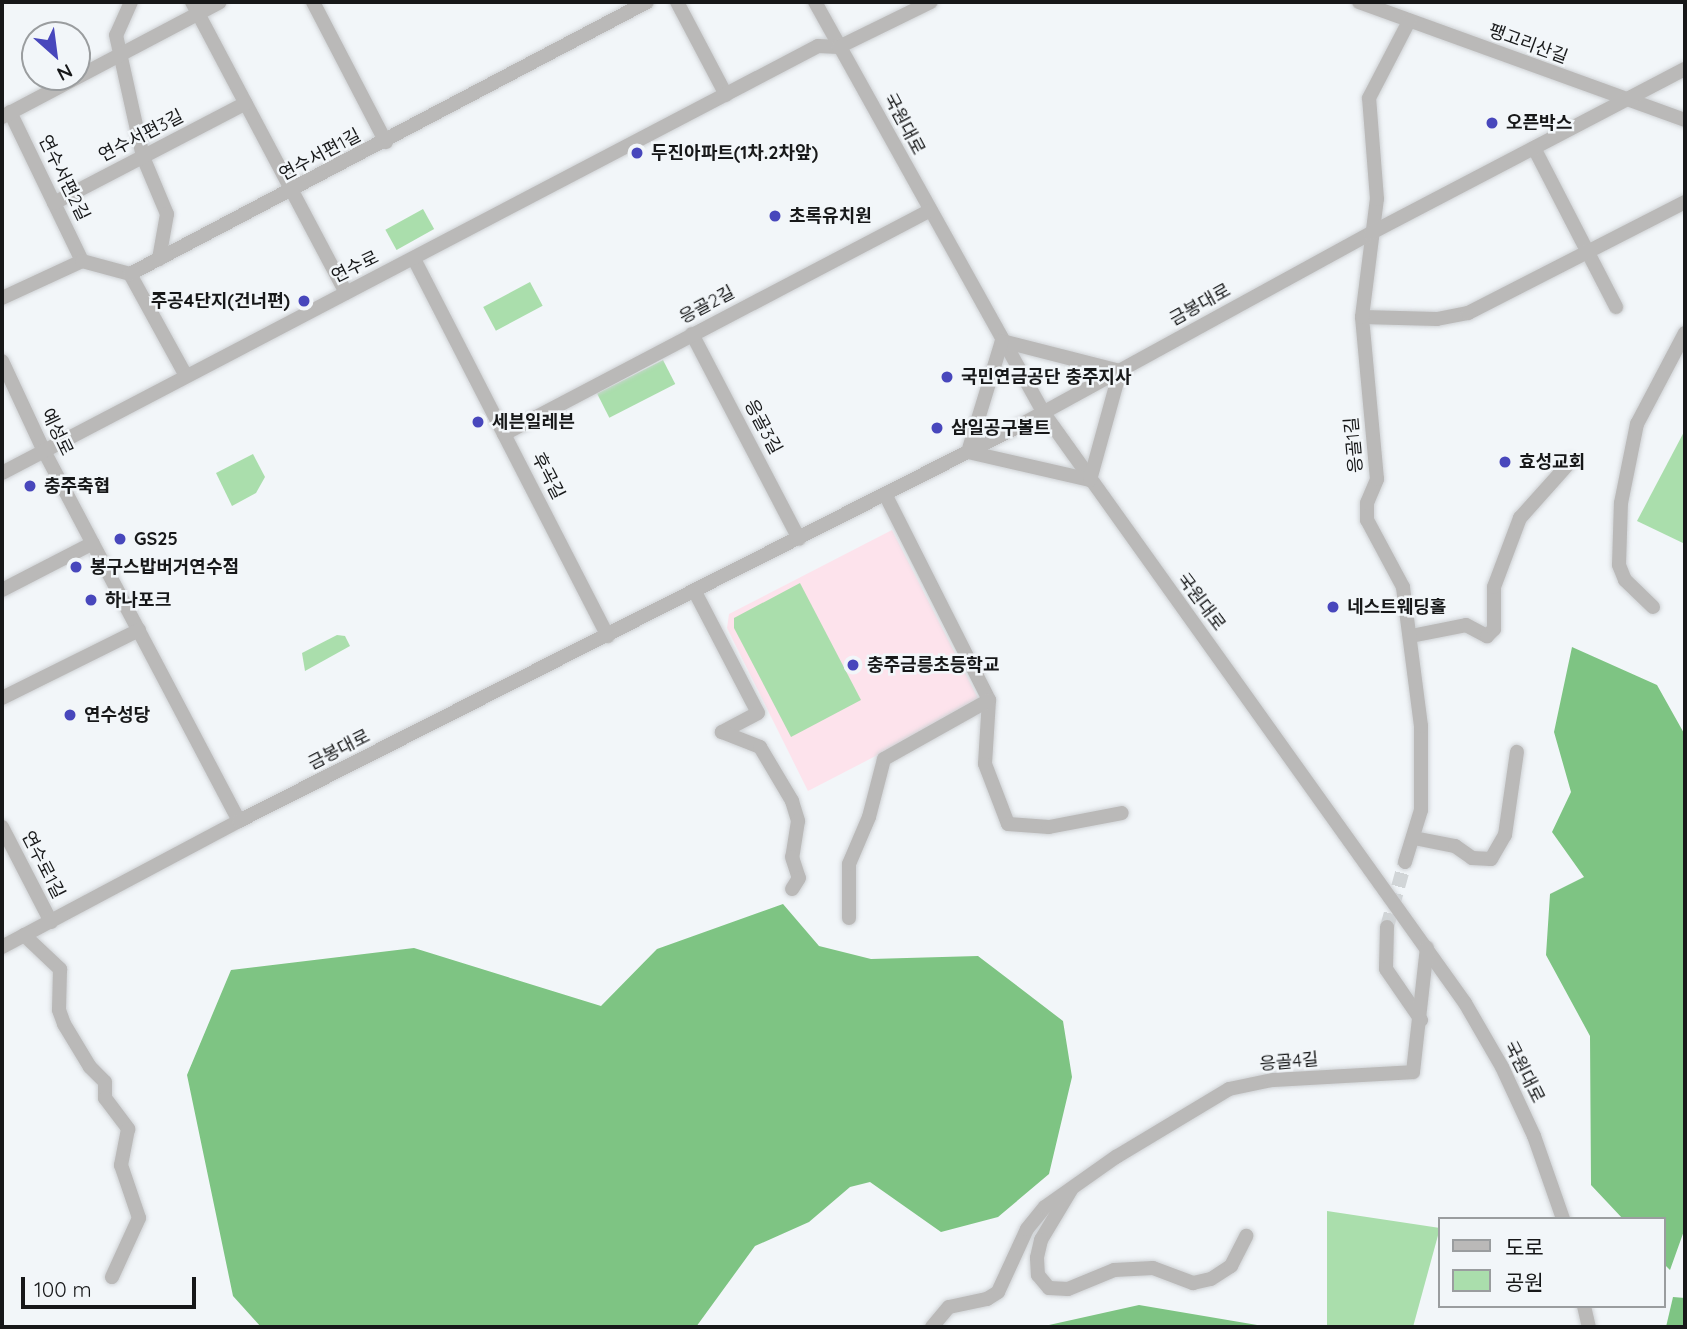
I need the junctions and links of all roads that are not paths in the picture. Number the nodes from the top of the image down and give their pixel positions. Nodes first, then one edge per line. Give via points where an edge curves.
1 (131, 2) edge
2 (220, 2) edge
3 (313, 2) edge
4 (647, 2) edge
5 (677, 2) edge
6 (815, 2) edge
7 (930, 2) edge
8 (1367, 3) edge
9 (195, 8) edge
10 (1409, 21) junction
11 (839, 47) junction
12 (118, 56) junction
13 (1685, 69) edge
14 (726, 95) junction
15 (1630, 100) junction
16 (246, 103) junction
17 (6, 115) edge
18 (1685, 120) edge
19 (386, 142) junction
20 (1534, 148) junction
21 (143, 157) junction
22 (293, 191) junction
23 (1685, 202) edge
24 (54, 203) junction
25 (928, 211) junction
26 (1371, 233) junction
27 (1587, 252) junction
28 (159, 259) junction
29 (414, 259) junction
30 (82, 261) junction
31 (130, 274) junction
32 (346, 293) junction
33 (2, 298) edge
34 (1616, 306) dead end
35 (1362, 317) junction
36 (1685, 333) edge
37 (692, 334) junction
38 (1002, 341) junction
39 (2, 361) edge
40 (1120, 371) junction
41 (186, 376) junction
42 (1042, 412) junction
43 (505, 434) junction
44 (44, 451) junction
45 (968, 452) junction
46 (1571, 461) dead end
47 (2, 473) edge
48 (1090, 480) junction
49 (885, 494) junction
50 (799, 538) junction
51 (93, 542) junction
52 (2, 590) edge
53 (695, 592) junction
54 (1653, 607) dead end
55 (139, 630) junction
56 (608, 636) junction
57 (1411, 636) junction
58 (2, 698) edge
59 (989, 700) junction
60 (1517, 752) dead end
61 (1122, 813) dead end
62 (239, 821) junction
63 (2, 827) edge
64 (1414, 838) junction
65 (1405, 862) tunnel mouth
66 (792, 889) dead end
67 (849, 918) dead end
68 (51, 922) junction
69 (1387, 927) tunnel mouth
70 (24, 936) junction
71 (2, 947) edge
72 (1427, 948) junction
73 (1422, 1020) junction
74 (1071, 1188) junction
75 (1562, 1217) edge
76 (1246, 1236) dead end
77 (112, 1277) dead end
78 (1584, 1308) edge
79 (932, 1327) edge
80 (1588, 1327) edge

1 - 12 street via 116,36
2 - 9 street, 연수서편2길
3 - 19 street
4 - 19 street, 연수서편1길
5 - 14 street
6 - 11 street, 국원대로
7 - 11 street
8 - 10 street, 팽고리산길
9 - 12 street, 연수서편2길
9 - 16 street
10 - 15 street, 팽고리산길
10 - 26 street, 응골1길 via 1370,98 1377,199
11 - 14 street, 연수로 via 818,46
11 - 25 street, 국원대로
12 - 17 street, 연수서편2길
12 - 21 street
13 - 15 street, 금봉대로
14 - 29 street, 연수로
15 - 18 street, 팽고리산길
15 - 20 street, 금봉대로
16 - 21 street, 연수서편3길
16 - 22 street
17 - 24 street, 연수서편2길
19 - 22 street, 연수서편1길
20 - 26 street, 금봉대로
20 - 27 street
21 - 24 street, 연수서편3길
21 - 28 street via 167,214
22 - 28 street, 연수서편1길
22 - 32 street
23 - 27 street
24 - 30 street, 연수서편2길
25 - 37 street, 응골2길
25 - 38 street, 국원대로
26 - 35 street, 응골1길
26 - 40 street, 금봉대로
27 - 34 street
27 - 35 street via 1468,313 1437,319
28 - 31 street, 연수서편1길
29 - 32 street, 연수로
29 - 43 street, 후곡길
30 - 31 street
30 - 33 street
31 - 41 street
32 - 41 street, 연수로
35 - 57 street, 응골1길 via 1377,479 1367,503 1367,520 1403,587
36 - 54 street via 1637,424 1621,503 1619,565 1625,580
37 - 43 street, 응골2길
37 - 50 street, 응골3길
38 - 40 street
38 - 42 street, 국원대로
38 - 45 street
39 - 44 street, 예성로
40 - 42 street, 금봉대로
40 - 48 street
41 - 44 street, 연수로
42 - 45 street, 금봉대로
42 - 48 street, 국원대로
43 - 56 street, 후곡길
44 - 47 street, 연수로
44 - 51 street, 예성로
45 - 48 street
45 - 49 street, 금봉대로
46 - 57 street via 1520,518 1494,587 1494,629 1487,636 1466,625
48 - 72 street, 국원대로
49 - 50 street, 금봉대로
49 - 59 street
50 - 53 street, 금봉대로
51 - 52 street
51 - 55 street, 예성로
53 - 56 street, 금봉대로
53 - 66 street via 758,713 722,732 760,747 792,801 798,821 792,857 799,878
55 - 58 street
55 - 62 street, 예성로
56 - 62 street, 금봉대로
57 - 64 street, 응골1길 via 1421,726 1421,810
59 - 61 street via 985,764 1008,824 1088,823
59 - 67 street via 884,759 869,817 849,864
60 - 64 street via 1505,835 1490,859 1472,858 1455,846
62 - 68 street, 금봉대로
63 - 68 street, 연수로1길
64 - 65 street, 응골1길
68 - 70 street, 금봉대로
69 - 73 street via 1386,969
70 - 71 street, 금봉대로
70 - 77 street via 60,968 59,1010 64,1024 90,1067 105,1082 105,1098 128,1129 121,1165 139,1219
72 - 73 street, 응골4길
72 - 75 street, 국원대로 via 1502,1067 1534,1136
73 - 74 street, 응골4길 via 1413,1072 1272,1080 1229,1090
74 - 76 street, 응골4길 via 1041,1240 1037,1258 1038,1275 1049,1288 1068,1289 1114,1270 1153,1268 1193,1283 1211,1279 1231,1266
74 - 79 street, 응골4길 via 1045,1207 1027,1229 998,1292 949,1307
78 - 80 street

